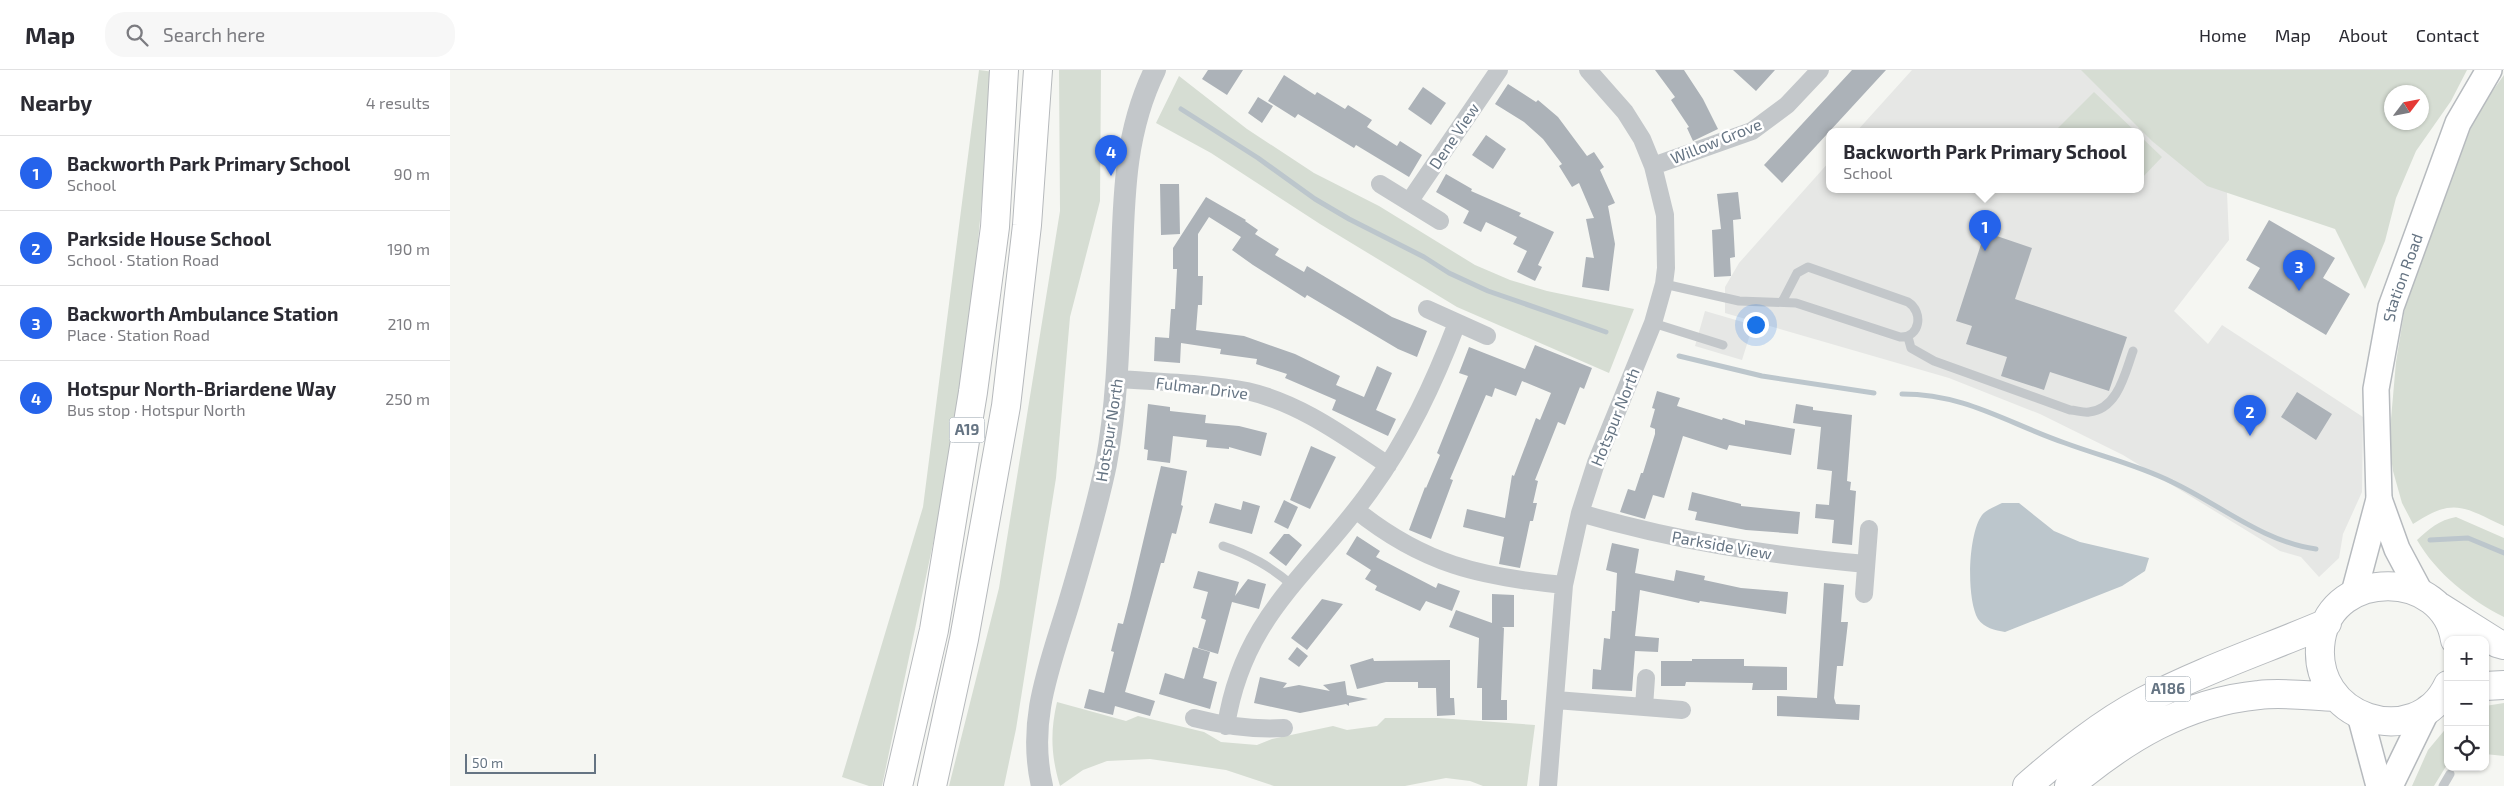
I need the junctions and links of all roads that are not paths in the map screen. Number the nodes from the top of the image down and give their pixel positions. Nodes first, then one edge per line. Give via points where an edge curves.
1 (1004, 70) edge
2 (1038, 70) edge
3 (1155, 70) edge
4 (1499, 70) edge
5 (1588, 70) edge
6 (1820, 70) edge
7 (2490, 70) edge
8 (1653, 166) junction
9 (1380, 184) dead end
10 (1409, 202) junction
11 (1440, 221) dead end
12 (1664, 284) junction
13 (1782, 302) junction
14 (1427, 309) dead end
15 (1457, 323) junction
16 (1654, 323) junction
17 (1487, 336) dead end
18 (1908, 337) junction
19 (1723, 345) dead end
20 (2133, 351) dead end
21 (1118, 379) junction
22 (1388, 465) junction
23 (2379, 499) junction
24 (1356, 510) junction
25 (1580, 513) junction
26 (1869, 529) dead end
27 (1223, 546) dead end
28 (1866, 564) junction
29 (1564, 584) junction
30 (1292, 585) junction
31 (2354, 593) junction
32 (1864, 594) dead end
33 (2430, 600) junction
34 (2327, 622) junction
35 (2454, 636) edge
36 (2504, 645) edge
37 (1646, 678) dead end
38 (2504, 685) edge
39 (2489, 686) edge
40 (2442, 694) edge
41 (2336, 697) junction
42 (1556, 700) junction
43 (1644, 708) junction
44 (1682, 710) dead end
45 (2360, 715) junction
46 (1194, 718) dead end
47 (1226, 726) junction
48 (1284, 728) dead end
49 (2450, 774) dead end
50 (898, 786) edge
51 (932, 786) edge
52 (1042, 786) edge
53 (1548, 786) edge
54 (2028, 786) edge
55 (2069, 786) edge
56 (2379, 786) edge
57 (2390, 786) edge
58 (2443, 786) edge

1 - 50 main road, A19 via 995,227 973,392 934,630
2 - 51 main road, A19 via 1027,225 1006,406 964,639
3 - 21 street, Hotspur North via 1134,124 1126,167
4 - 10 street, Dene View
5 - 8 street, Hotspur North via 1625,112
6 - 8 street, Willow Grove via 1787,105 1752,131
7 - 23 main road, Station Road via 2458,123 2391,307 2376,389
8 - 12 street, Hotspur North via 1665,215
9 - 10 street
10 - 11 street
12 - 13 lane via 1739,301
12 - 16 street, Hotspur North
13 - 18 lane via 1796,303
13 - 18 lane via 1797,273 1808,267 1915,306 1919,317
14 - 15 street
15 - 17 street
15 - 22 street via 1414,423
16 - 19 lane
16 - 25 street, Hotspur North via 1596,463
18 - 20 lane via 1911,348 1934,361 2070,410 2090,412 2104,406 2116,394
21 - 22 street, Fulmar Drive via 1238,390 1276,400 1323,422
21 - 52 street, Hotspur North via 1109,446 1096,506 1040,703 1036,749
22 - 24 street
23 - 31 main road
23 - 33 main road via 2396,549
24 - 29 street via 1397,541 1446,564 1509,578
24 - 30 street
25 - 28 street, Parkside View via 1698,543 1764,554
25 - 29 street, Hotspur North
26 - 28 street
27 - 30 lane via 1270,566
28 - 32 street
29 - 42 street, Hotspur North
30 - 47 street via 1264,621 1247,650 1234,683
31 - 33 main road, A186 via 2374,586 2395,585
31 - 34 main road, A186
33 - 35 main road via 2450,624
33 - 36 main road, A186
34 - 41 main road, A186 via 2319,653 2323,674
34 - 54 main road, A186 via 2143,701 2084,739
37 - 43 street
38 - 39 main road
40 - 45 main road, A186 via 2400,721 2381,721
40 - 57 main road
41 - 45 main road, A186
41 - 55 main road, A186 via 2259,695 2219,700 2187,710 2135,738
42 - 43 street
42 - 53 street, Hotspur North
43 - 44 street
45 - 56 main road
46 - 47 street
47 - 48 street
49 - 58 lane

